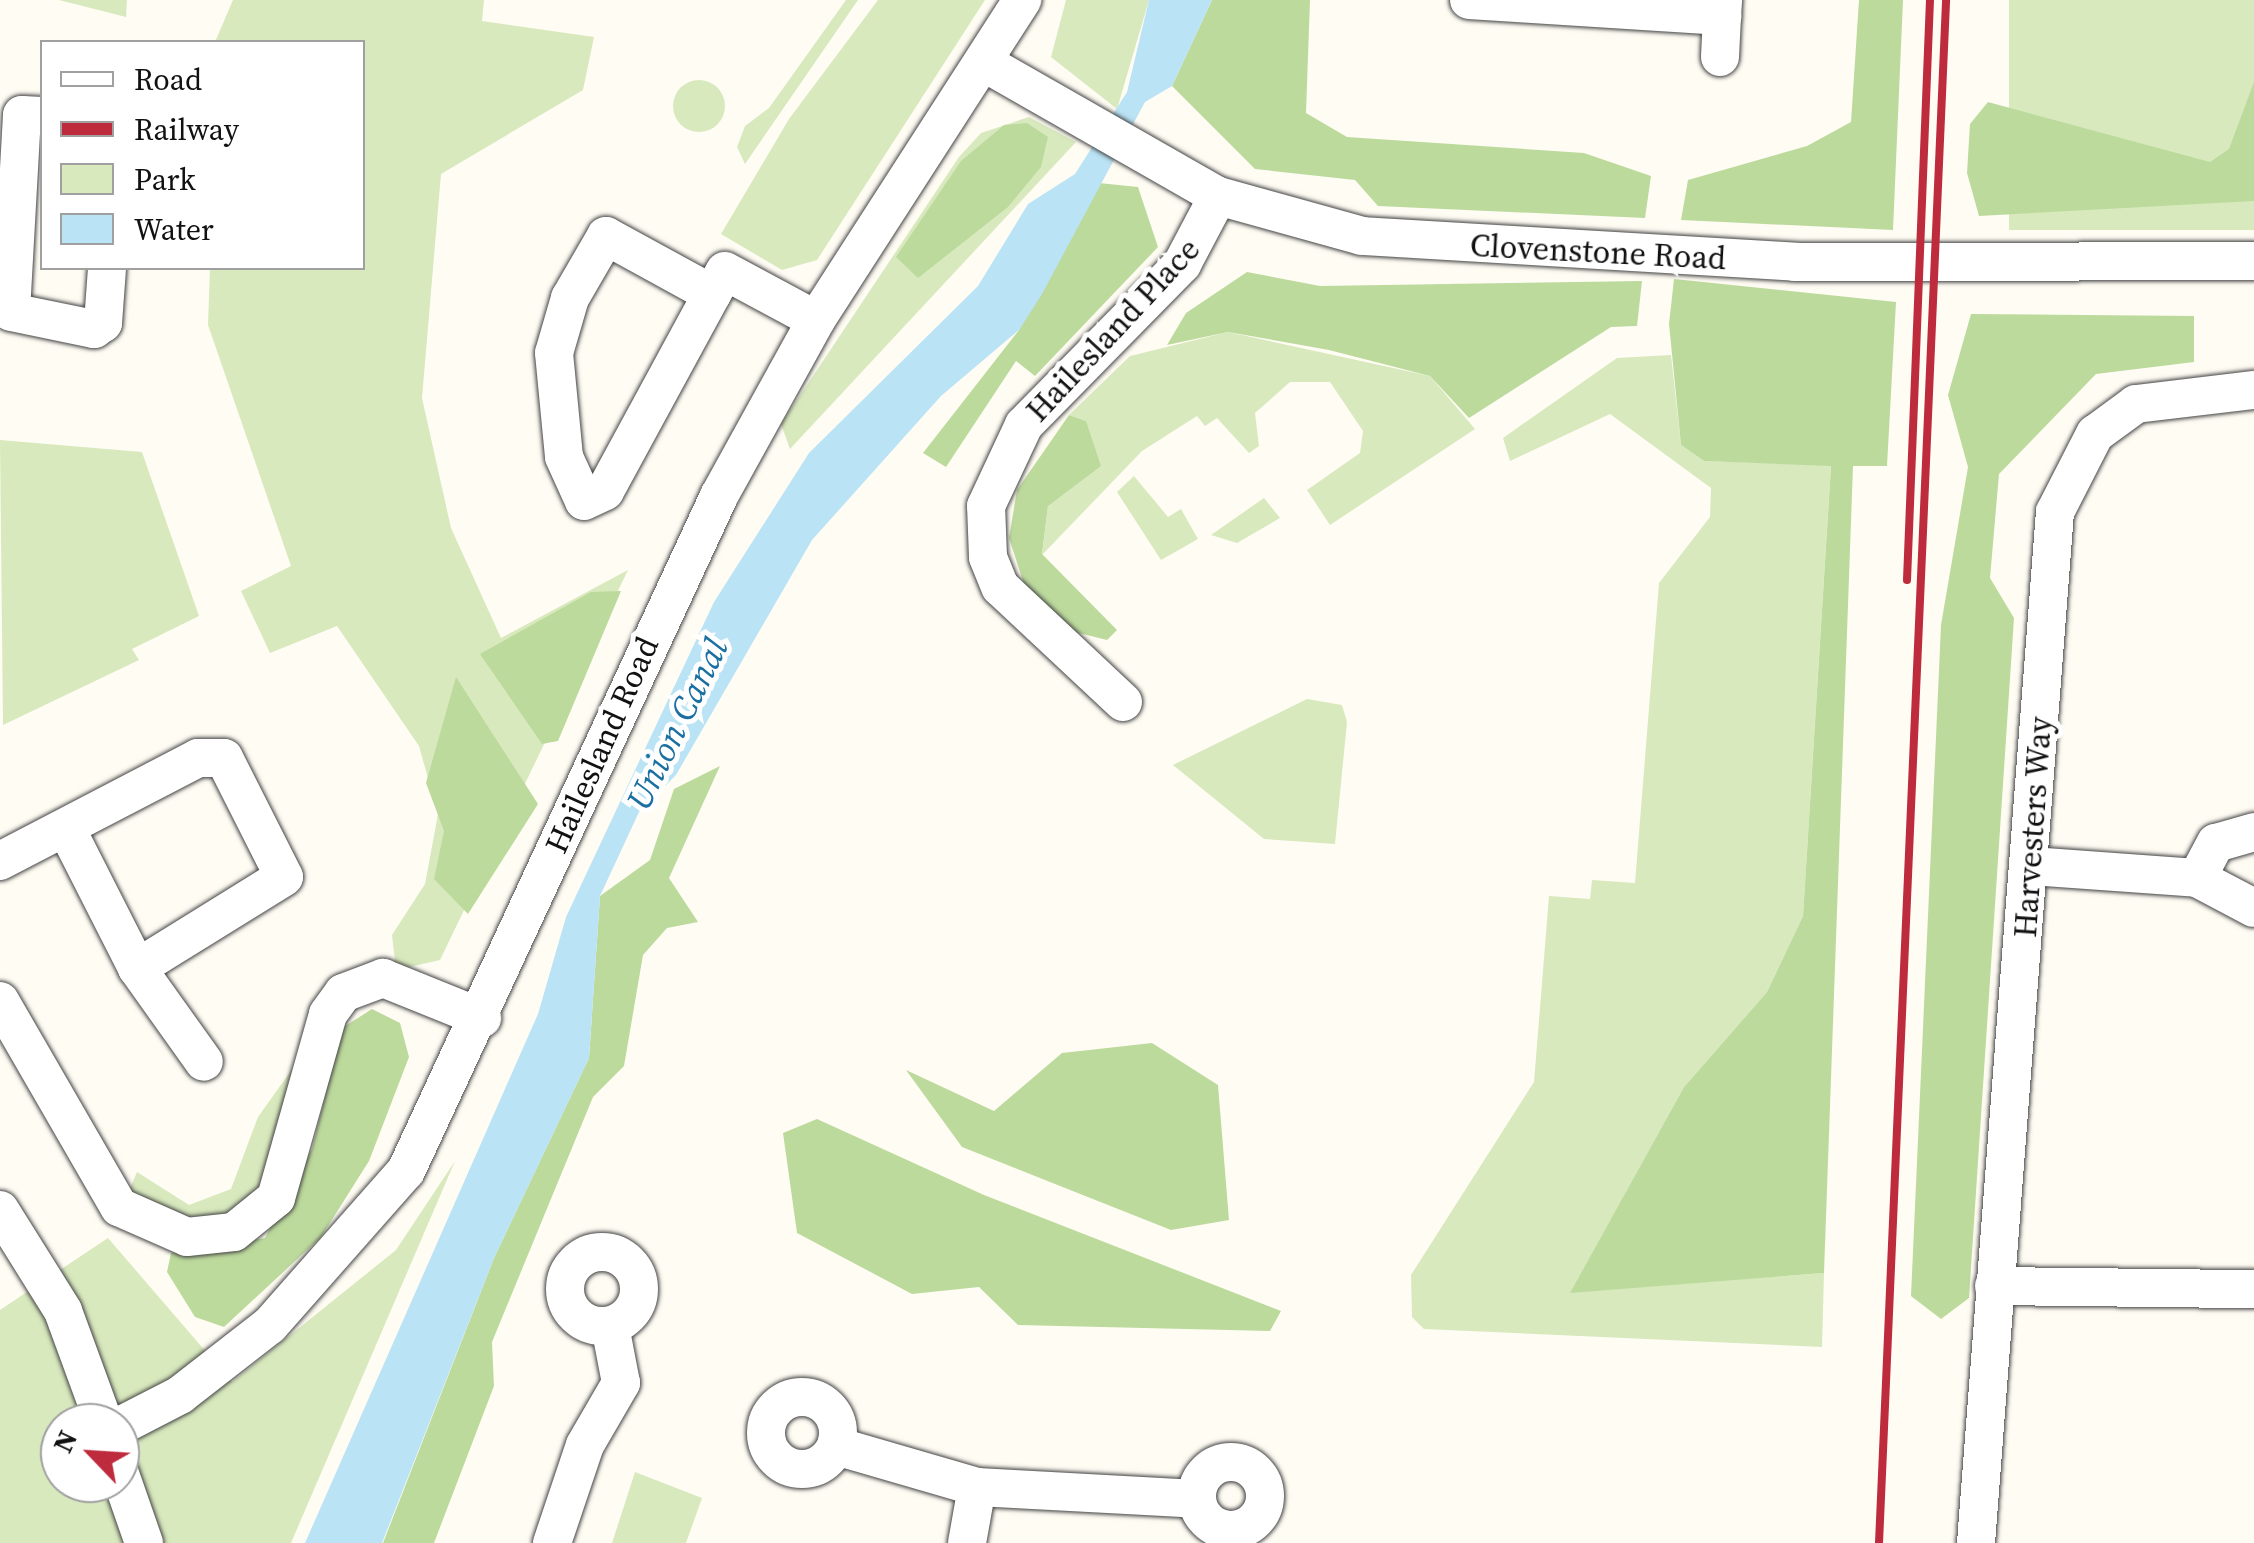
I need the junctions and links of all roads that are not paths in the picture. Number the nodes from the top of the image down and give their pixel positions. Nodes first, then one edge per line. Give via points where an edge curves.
1 (1022, 0) edge
2 (1469, 0) edge
3 (1723, 8) edge
4 (1720, 57) dead end
5 (983, 62) junction
6 (22, 116) edge
7 (1218, 196) junction
8 (2254, 260) edge
9 (107, 270) edge
10 (712, 294) junction
11 (816, 320) junction
12 (2254, 390) edge
13 (1124, 702) dead end
14 (66, 828) junction
15 (2254, 832) edge
16 (0, 861) edge
17 (2032, 866) junction
18 (2197, 878) junction
19 (2254, 908) edge
20 (138, 968) junction
21 (0, 1001) edge
22 (482, 1018) junction
23 (204, 1062) dead end
24 (0, 1210) edge
25 (12, 1254) edge
26 (1994, 1286) junction
27 (2254, 1289) edge
28 (610, 1326) dead end
29 (97, 1403) edge
30 (140, 1416) edge
31 (836, 1446) dead end
32 (977, 1487) junction
33 (1197, 1499) dead end
34 (130, 1503) edge
35 (144, 1543) edge
36 (552, 1543) edge
37 (967, 1543) edge
38 (1976, 1543) edge

1 - 5 street, Hailesland Road
2 - 3 street
3 - 4 street
5 - 7 street, Clovenstone Road
5 - 11 street, Hailesland Road
6 - 9 street via 11,312 94,329 103,323
7 - 8 street, Clovenstone Road via 1324,229 1426,243 1794,262
7 - 13 street, Hailesland Place via 1182,264 1024,425 986,506 1000,588
10 - 10 street via 606,236 570,298 554,352 564,457 584,500 605,491
10 - 11 street via 725,271
11 - 22 street, Hailesland Road via 670,589
12 - 17 street, Harvesters Way via 2136,404 2095,434 2069,471 2055,512
14 - 16 street
14 - 20 street
14 - 20 street via 210,755 234,766 285,866 279,886
15 - 18 street via 2216,843
17 - 18 street
17 - 26 street, Harvesters Way
18 - 19 street
20 - 23 street
21 - 22 street via 119,1206 187,1237 234,1232 276,1198 328,1014 342,992 383,978
22 - 30 street, Hailesland Road via 406,1171 367,1220 270,1325 180,1395
24 - 25 street
25 - 29 street via 63,1311
26 - 27 street
26 - 38 street, Harvesters Way
28 - 36 street via 621,1384 585,1445
31 - 32 street
32 - 33 street
32 - 37 street
34 - 35 street

